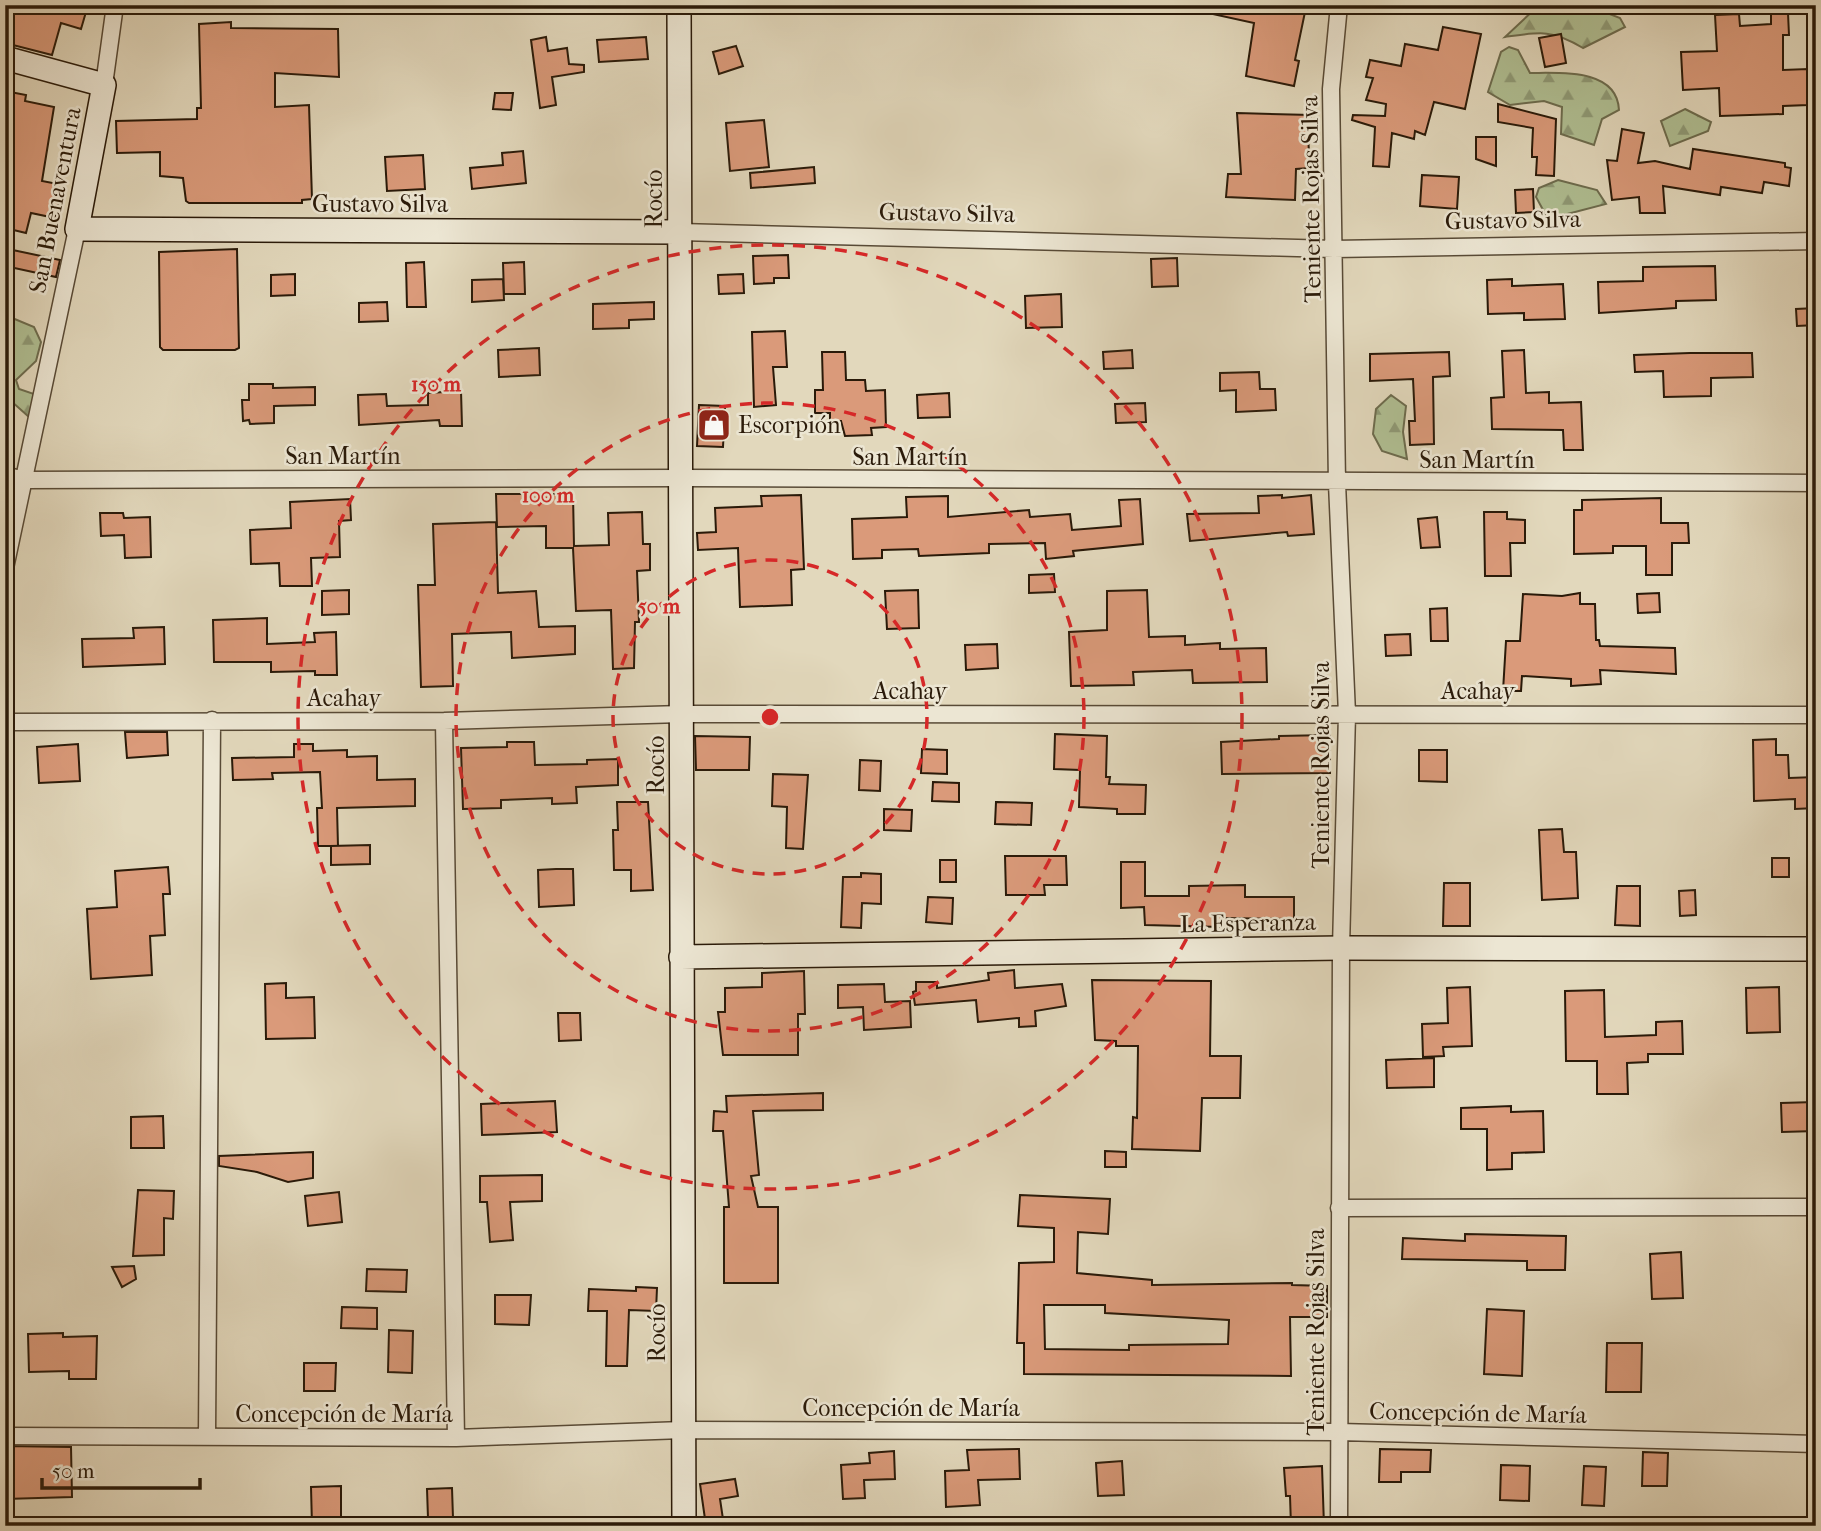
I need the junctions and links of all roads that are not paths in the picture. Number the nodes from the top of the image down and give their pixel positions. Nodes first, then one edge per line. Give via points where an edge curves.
1 (115, 5) edge
2 (679, 5) edge
3 (1339, 5) edge
4 (5, 58) edge
5 (104, 85) junction
6 (78, 229) junction
7 (680, 232) junction
8 (1816, 241) edge
9 (1334, 249) junction
10 (5, 475) edge
11 (681, 478) junction
12 (23, 480) junction
13 (1337, 483) junction
14 (1816, 483) edge
15 (5, 568) edge
16 (682, 714) junction
17 (1347, 714) junction
18 (1816, 715) edge
19 (212, 720) junction
20 (444, 721) junction
21 (5, 722) edge
22 (1341, 948) junction
23 (1816, 949) edge
24 (681, 957) junction
25 (1339, 1208) junction
26 (1816, 1208) edge
27 (683, 1430) junction
28 (1339, 1433) junction
29 (5, 1436) edge
30 (207, 1436) junction
31 (456, 1437) junction
32 (1816, 1444) edge
33 (684, 1526) edge
34 (1339, 1526) edge

1 - 5 street, San Buenaventura
2 - 7 street, Rocío
3 - 9 street, Teniente Rojas Silva via 1331,89
4 - 5 street
5 - 6 street, San Buenaventura
6 - 7 street, Gustavo Silva
6 - 12 street, San Buenaventura
7 - 9 street, Gustavo Silva
7 - 11 street, Rocío
8 - 9 street, Gustavo Silva
9 - 13 street, Teniente Rojas Silva
10 - 12 street, San Martín
11 - 12 street, San Martín
11 - 13 street, San Martín
11 - 16 street, Rocío
12 - 15 street, San Buenaventura
13 - 14 street, San Martín
13 - 17 street, Teniente Rojas Silva
16 - 17 street, Acahay
16 - 20 street, Acahay
16 - 24 street, Rocío
17 - 18 street, Acahay
17 - 22 street, Teniente Rojas Silva
19 - 20 street, Acahay
19 - 21 street, Acahay
19 - 30 street
20 - 31 street
22 - 23 street, La Esperanza
22 - 24 street, La Esperanza
22 - 25 street, Teniente Rojas Silva
24 - 27 street, Rocío
25 - 26 street
25 - 28 street, Teniente Rojas Silva
27 - 28 street, Concepción de María
27 - 31 street, Concepción de María
27 - 33 street, Rocío
28 - 32 street, Concepción de María
28 - 34 street, Teniente Rojas Silva
29 - 30 street, Concepción de María
30 - 31 street, Concepción de María

